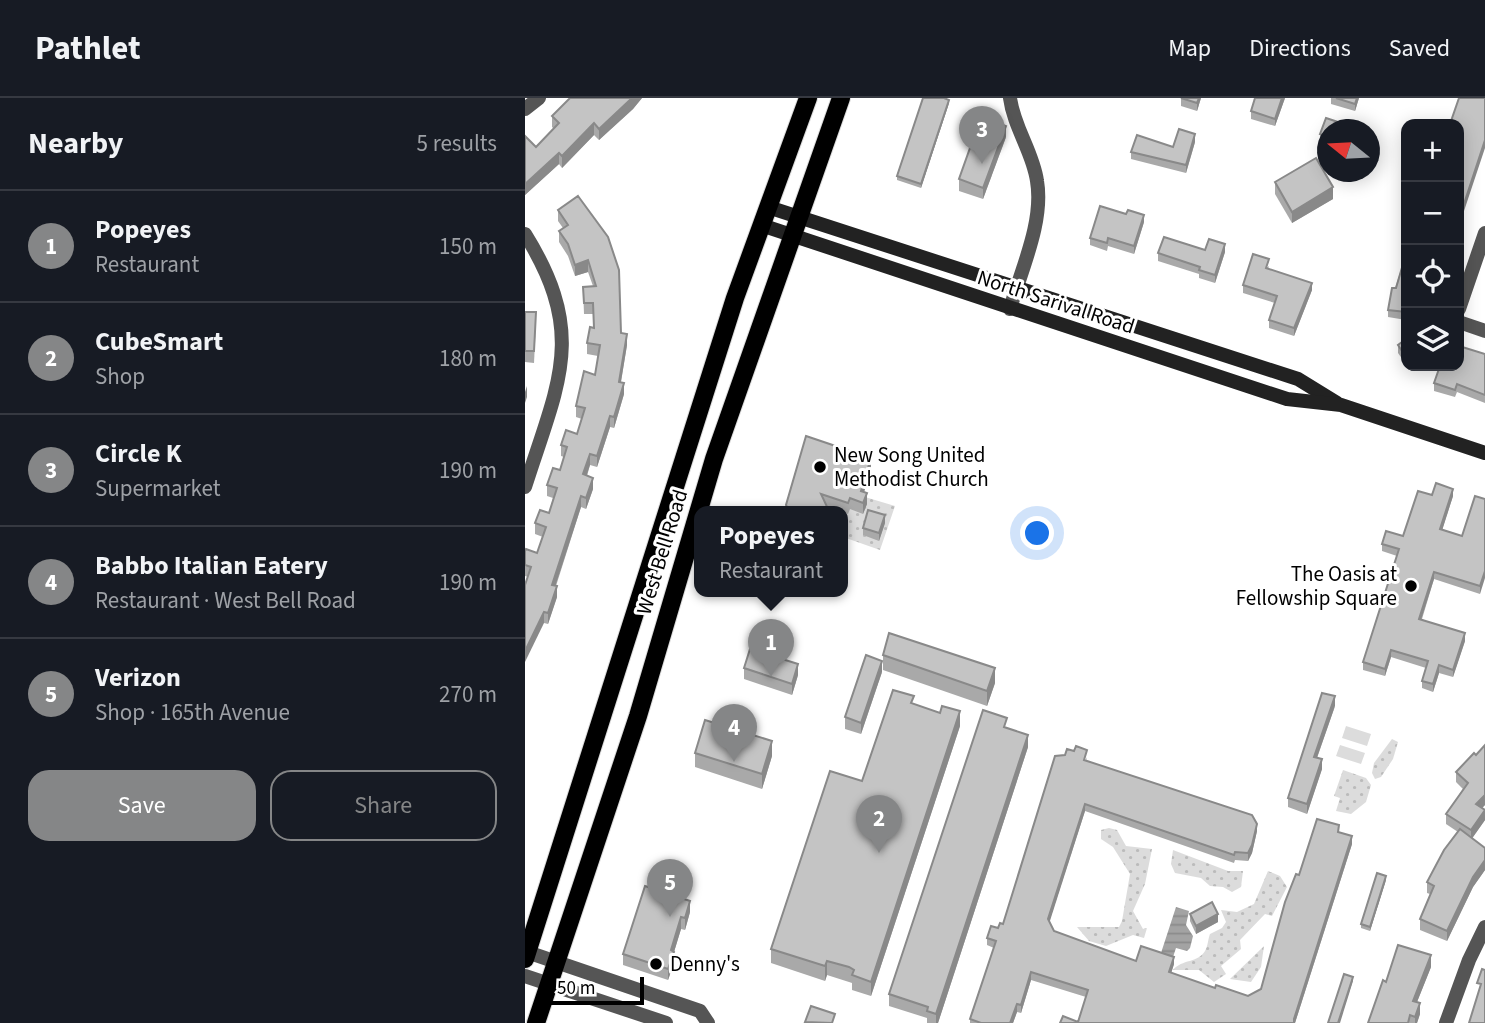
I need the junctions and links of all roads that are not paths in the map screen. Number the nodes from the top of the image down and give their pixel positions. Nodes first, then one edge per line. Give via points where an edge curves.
1 (539, 98) edge
2 (808, 98) edge
3 (841, 98) edge
4 (1010, 98) edge
5 (525, 109) edge
6 (768, 207) junction
7 (797, 217) junction
8 (761, 225) junction
9 (1485, 233) edge
10 (525, 234) edge
11 (790, 235) junction
12 (1016, 286) junction
13 (1459, 308) edge
14 (1010, 309) junction
15 (1464, 324) edge
16 (1485, 331) edge
17 (1341, 405) junction
18 (1485, 453) edge
19 (525, 487) edge
20 (699, 506) edge
21 (694, 523) edge
22 (647, 570) junction
23 (677, 578) junction
24 (1485, 927) edge
25 (526, 956) edge
26 (556, 963) junction
27 (525, 976) edge
28 (549, 984) junction
29 (536, 1023) edge
30 (666, 1023) edge
31 (708, 1023) edge
32 (1446, 1023) edge

1 - 5 street
2 - 6 main road, West Bell Road
3 - 7 main road, West Bell Road
4 - 12 street via 1016,127 1034,167 1038,198
6 - 7 main road, North Sarival Road
6 - 8 main road, West Bell Road
7 - 11 main road, West Bell Road
7 - 12 main road, North Sarival Road
8 - 11 main road, North Sarival Road
8 - 22 main road, West Bell Road
9 - 13 street
10 - 19 street via 557,296 564,350
11 - 14 main road, North Sarival Road
11 - 20 main road, West Bell Road
12 - 14 street
12 - 17 main road, North Sarival Road via 1298,379
14 - 17 main road, North Sarival Road via 1287,399
15 - 16 street
17 - 18 main road, North Sarival Road
21 - 23 main road, West Bell Road
22 - 23 main road
22 - 25 main road, West Bell Road
23 - 26 main road, West Bell Road via 638,716
24 - 32 street
25 - 26 street
26 - 28 main road, West Bell Road
26 - 31 street via 700,1011
27 - 28 street
28 - 29 main road, West Bell Road
28 - 30 street

